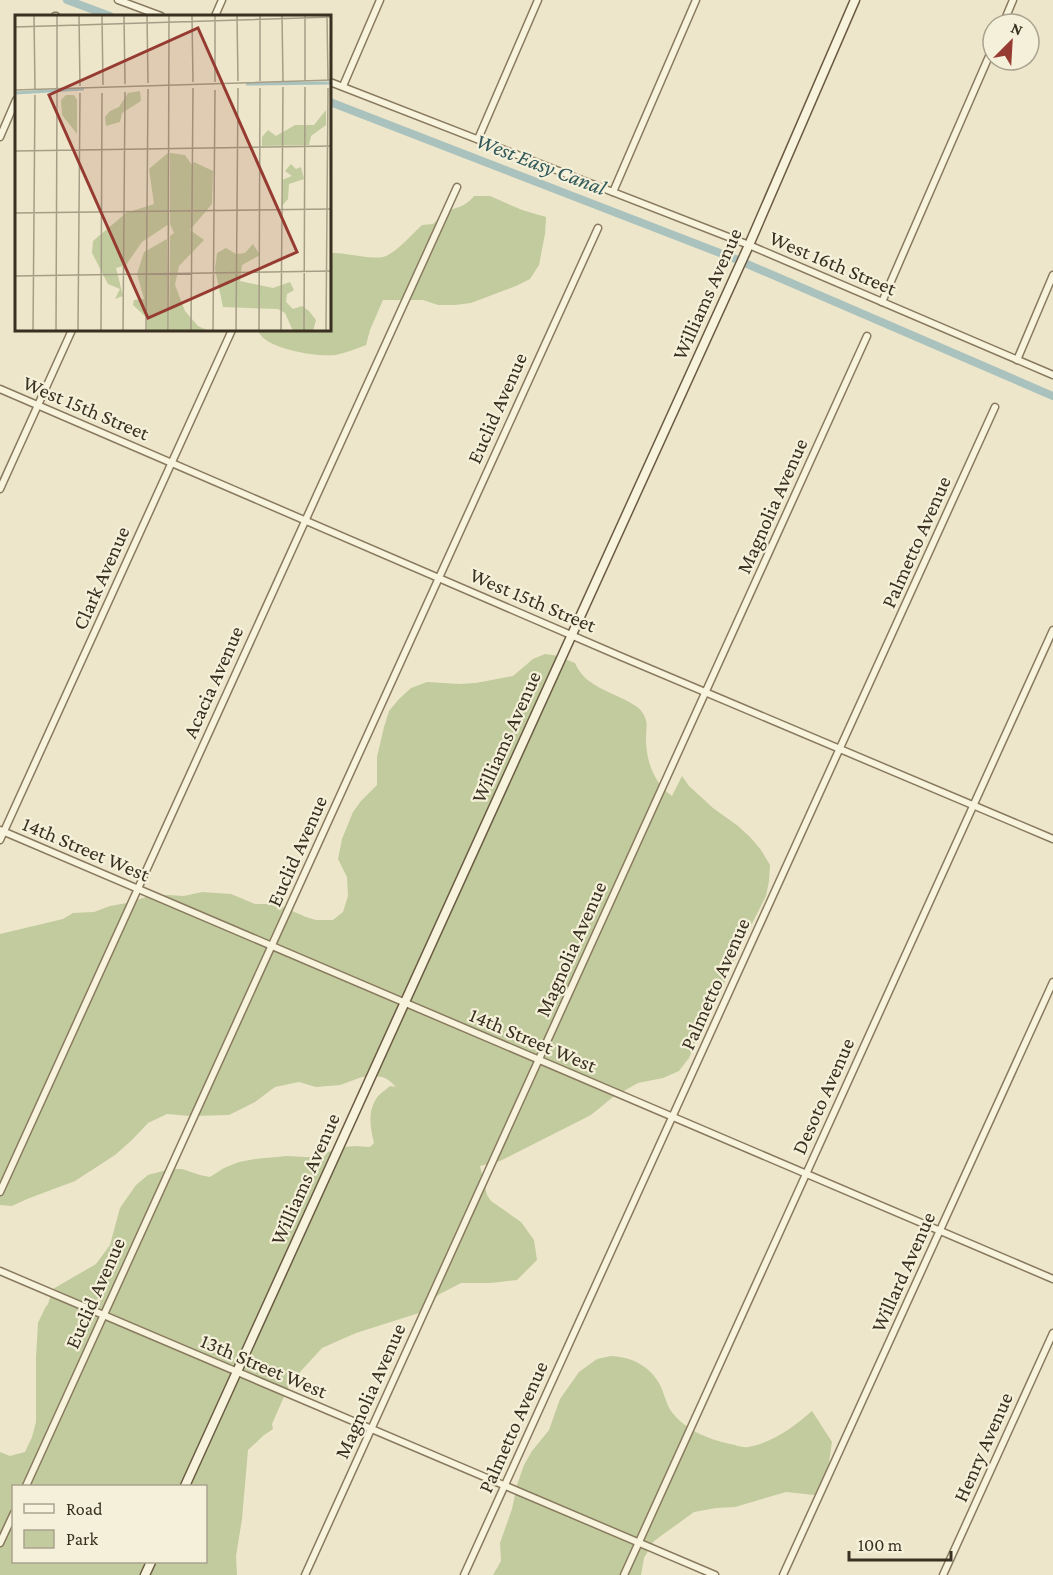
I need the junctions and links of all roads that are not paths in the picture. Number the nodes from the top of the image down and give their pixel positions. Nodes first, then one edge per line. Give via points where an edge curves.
1 (118, 0) edge
2 (222, 0) edge
3 (380, 0) edge
4 (538, 0) edge
5 (696, 0) edge
6 (855, 0) edge
7 (158, 15) edge
8 (215, 15) edge
9 (982, 72) edge
10 (332, 83) edge
11 (343, 86) junction
12 (15, 102) edge
13 (0, 137) edge
14 (478, 139) junction
15 (457, 187) dead end
16 (613, 192) junction
17 (597, 228) dead end
18 (749, 245) junction
19 (1053, 275) edge
20 (882, 302) junction
21 (71, 332) edge
22 (231, 332) edge
23 (867, 336) dead end
24 (1017, 360) junction
25 (1053, 375) edge
26 (0, 389) edge
27 (38, 405) junction
28 (995, 407) dead end
29 (172, 463) junction
30 (0, 489) edge
31 (305, 520) junction
32 (439, 578) junction
33 (1053, 630) edge
34 (572, 635) junction
35 (706, 692) junction
36 (840, 749) junction
37 (974, 806) junction
38 (2, 831) edge
39 (1053, 839) edge
40 (0, 840) edge
41 (138, 889) junction
42 (272, 946) junction
43 (1053, 982) edge
44 (405, 1004) junction
45 (539, 1060) junction
46 (672, 1117) junction
47 (806, 1174) junction
48 (0, 1192) edge
49 (940, 1231) junction
50 (0, 1271) edge
51 (1053, 1279) edge
52 (104, 1315) junction
53 (1053, 1333) edge
54 (237, 1372) junction
55 (371, 1430) junction
56 (26, 1485) edge
57 (185, 1485) edge
58 (504, 1486) junction
59 (12, 1517) edge
60 (0, 1543) edge
61 (639, 1543) junction
62 (305, 1575) edge
63 (464, 1575) edge
64 (624, 1575) edge
65 (715, 1575) edge
66 (783, 1575) edge
67 (943, 1575) edge

1 - 7 street
2 - 8 street
3 - 11 street
4 - 14 street
5 - 16 street
6 - 18 street, Williams Avenue
9 - 20 street
10 - 11 street, West 16th Street
11 - 14 street, West 16th Street
12 - 13 street
14 - 16 street, West 16th Street
15 - 31 street, Acacia Avenue
16 - 18 street, West 16th Street
17 - 32 street, Euclid Avenue
18 - 20 street, West 16th Street
18 - 34 street, Williams Avenue
19 - 24 street
20 - 24 street, West 16th Street
21 - 27 street
22 - 29 street, Clark Avenue
23 - 35 street, Magnolia Avenue
24 - 25 street, West 16th Street
26 - 27 street, West 15th Street
27 - 29 street, West 15th Street
27 - 30 street
28 - 36 street, Palmetto Avenue
29 - 31 street, West 15th Street
29 - 38 street, Clark Avenue
31 - 32 street, West 15th Street
31 - 41 street, Acacia Avenue
32 - 34 street, West 15th Street
32 - 42 street, Euclid Avenue
33 - 37 street, Desoto Avenue
34 - 35 street, West 15th Street
34 - 44 street, Williams Avenue
35 - 36 street, West 15th Street
35 - 45 street, Magnolia Avenue
36 - 37 street, West 15th Street
36 - 46 street, Palmetto Avenue
37 - 39 street, West 15th Street
37 - 47 street, Desoto Avenue
38 - 40 street, Clark Avenue
38 - 41 street, 14th Street West
41 - 42 street, 14th Street West
41 - 48 street, Acacia Avenue
42 - 44 street, 14th Street West
42 - 52 street, Euclid Avenue
43 - 49 street, Willard Avenue
44 - 45 street, 14th Street West
44 - 54 street, Williams Avenue
45 - 46 street, 14th Street West
45 - 55 street, Magnolia Avenue
46 - 47 street, 14th Street West
46 - 58 street, Palmetto Avenue
47 - 49 street, 14th Street West
47 - 61 street, Desoto Avenue
49 - 51 street, 14th Street West
49 - 66 street, Willard Avenue
50 - 52 street, 13th Street West
52 - 54 street, 13th Street West
52 - 56 street, Euclid Avenue
53 - 67 street, Henry Avenue
54 - 55 street, 13th Street West
54 - 57 street, Williams Avenue
55 - 58 street, 13th Street West
55 - 62 street, Magnolia Avenue
58 - 61 street, 13th Street West
58 - 63 street, Palmetto Avenue
59 - 60 street
61 - 64 street, Desoto Avenue
61 - 65 street, 13th Street West

